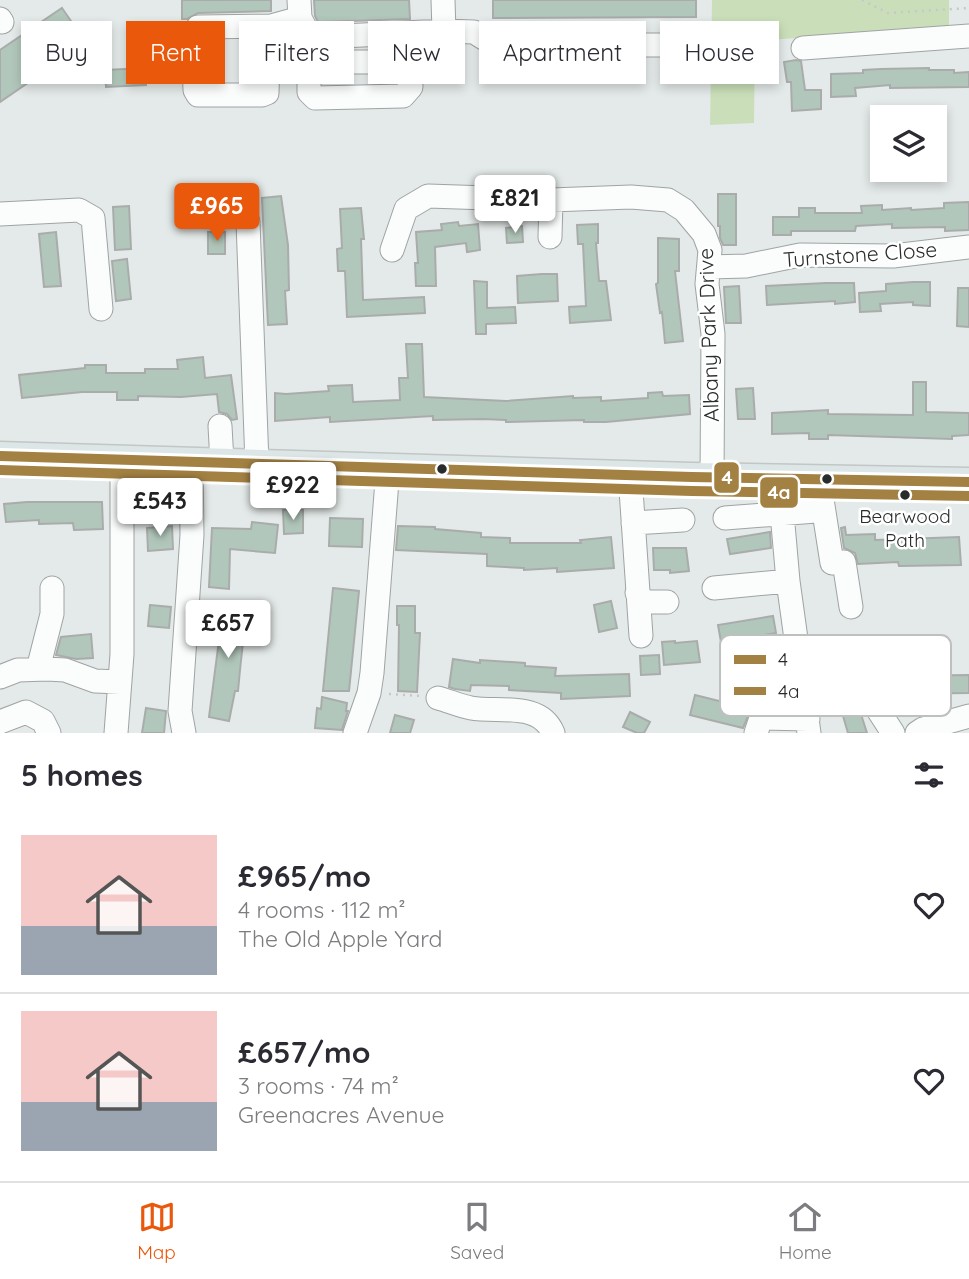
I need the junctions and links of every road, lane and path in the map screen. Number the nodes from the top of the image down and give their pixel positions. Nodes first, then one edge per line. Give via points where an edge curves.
1 (443, 0) edge
2 (862, 0) edge
3 (969, 8) edge
4 (303, 18) edge
5 (444, 21) edge
6 (465, 32) edge
7 (368, 35) edge
8 (969, 36) edge
9 (659, 46) dead end
10 (803, 48) dead end
11 (551, 200) junction
12 (0, 215) edge
13 (248, 222) dead end
14 (550, 237) dead end
15 (969, 247) edge
16 (392, 250) dead end
17 (709, 267) junction
18 (102, 309) dead end
19 (220, 426) dead end
20 (0, 456) edge
21 (122, 459) junction
22 (191, 461) junction
23 (222, 462) junction
24 (257, 463) junction
25 (388, 468) junction
26 (630, 475) junction
27 (712, 478) junction
28 (779, 479) junction
29 (819, 480) junction
30 (969, 482) edge
31 (816, 511) dead end
32 (784, 513) junction
33 (725, 518) dead end
34 (683, 520) dead end
35 (633, 523) junction
36 (788, 581) junction
37 (52, 588) dead end
38 (714, 588) dead end
39 (637, 593) junction
40 (667, 602) dead end
41 (851, 607) dead end
42 (795, 635) edge
43 (640, 636) dead end
44 (38, 669) junction
45 (0, 677) edge
46 (120, 682) junction
47 (369, 692) junction
48 (438, 698) joint
49 (881, 716) edge
50 (969, 716) edge
51 (0, 722) edge
52 (758, 725) edge
53 (808, 726) edge
54 (49, 733) edge
55 (116, 733) edge
56 (184, 733) edge
57 (355, 733) edge
58 (552, 733) edge
59 (892, 733) edge
60 (917, 733) edge

1 - 5 street
2 - 3 path via 888,13
4 - 7 street via 323,37
6 - 9 street via 495,45
8 - 10 street
11 - 14 street
11 - 16 street, Albany Park Drive via 428,196 406,209
11 - 17 street, Albany Park Drive via 668,200 684,210 704,234 710,250
12 - 18 street via 79,210 93,218
13 - 24 street
15 - 17 street, Turnstone Close via 893,256 800,255 746,266
17 - 27 street, Albany Park Drive
19 - 23 street
20 - 21 main road
21 - 22 main road
21 - 46 street
22 - 23 main road
22 - 56 street via 192,535 180,711
23 - 24 main road
24 - 25 main road
25 - 26 main road
25 - 47 street
26 - 27 main road
26 - 35 street
27 - 28 main road
28 - 29 main road
28 - 32 street
29 - 30 main road
29 - 41 street via 832,563 845,562
31 - 32 street
32 - 33 street
32 - 36 street
34 - 35 street
35 - 39 street
36 - 38 street
36 - 42 street
37 - 44 street via 52,614
39 - 40 street via 645,602
39 - 43 street
44 - 45 street
44 - 46 street
46 - 55 street
47 - 48 path
47 - 57 street
48 - 58 street via 472,708 538,715
49 - 59 street
50 - 60 street
51 - 54 street via 26,712 43,721
52 - 53 street

